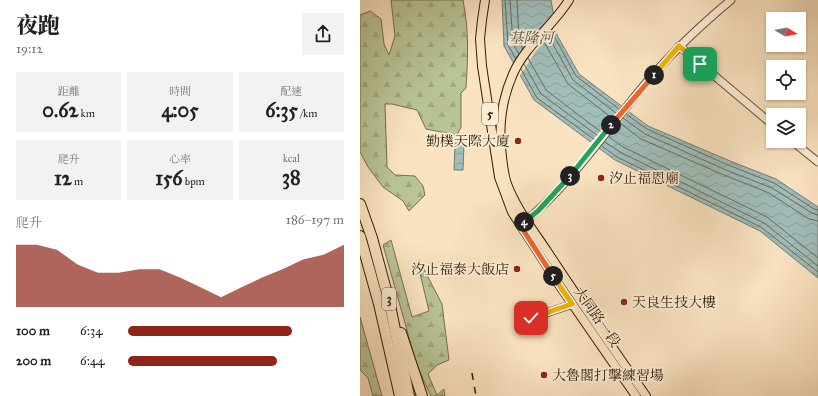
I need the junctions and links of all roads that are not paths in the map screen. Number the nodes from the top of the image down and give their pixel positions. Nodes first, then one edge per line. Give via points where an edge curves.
1 (485, 0) edge
2 (569, 0) edge
3 (731, 0) edge
4 (679, 46) junction
5 (766, 119) edge
6 (801, 148) edge
7 (818, 162) edge
8 (360, 204) edge
9 (523, 222) junction
10 (360, 236) edge
11 (389, 301) junction
12 (572, 304) junction
13 (531, 318) dead end
14 (400, 396) edge
15 (409, 396) edge
16 (422, 396) edge
17 (636, 396) edge
18 (646, 396) edge

1 - 9 main road, 大同路一段 / 5 via 480,39 481,54 499,177 512,212
2 - 9 main road, 大同路一段 / 5 via 513,72 503,104 500,141 507,183
3 - 4 street
4 - 5 street
4 - 9 street via 637,93 577,168 538,211
6 - 7 street
8 - 11 highway, 3
9 - 12 main road, 大同路一段 / 5
9 - 18 main road, 大同路一段 / 5
10 - 14 highway, 3
11 - 15 highway, 3
11 - 16 highway
12 - 13 street
12 - 17 main road, 大同路一段 / 5

